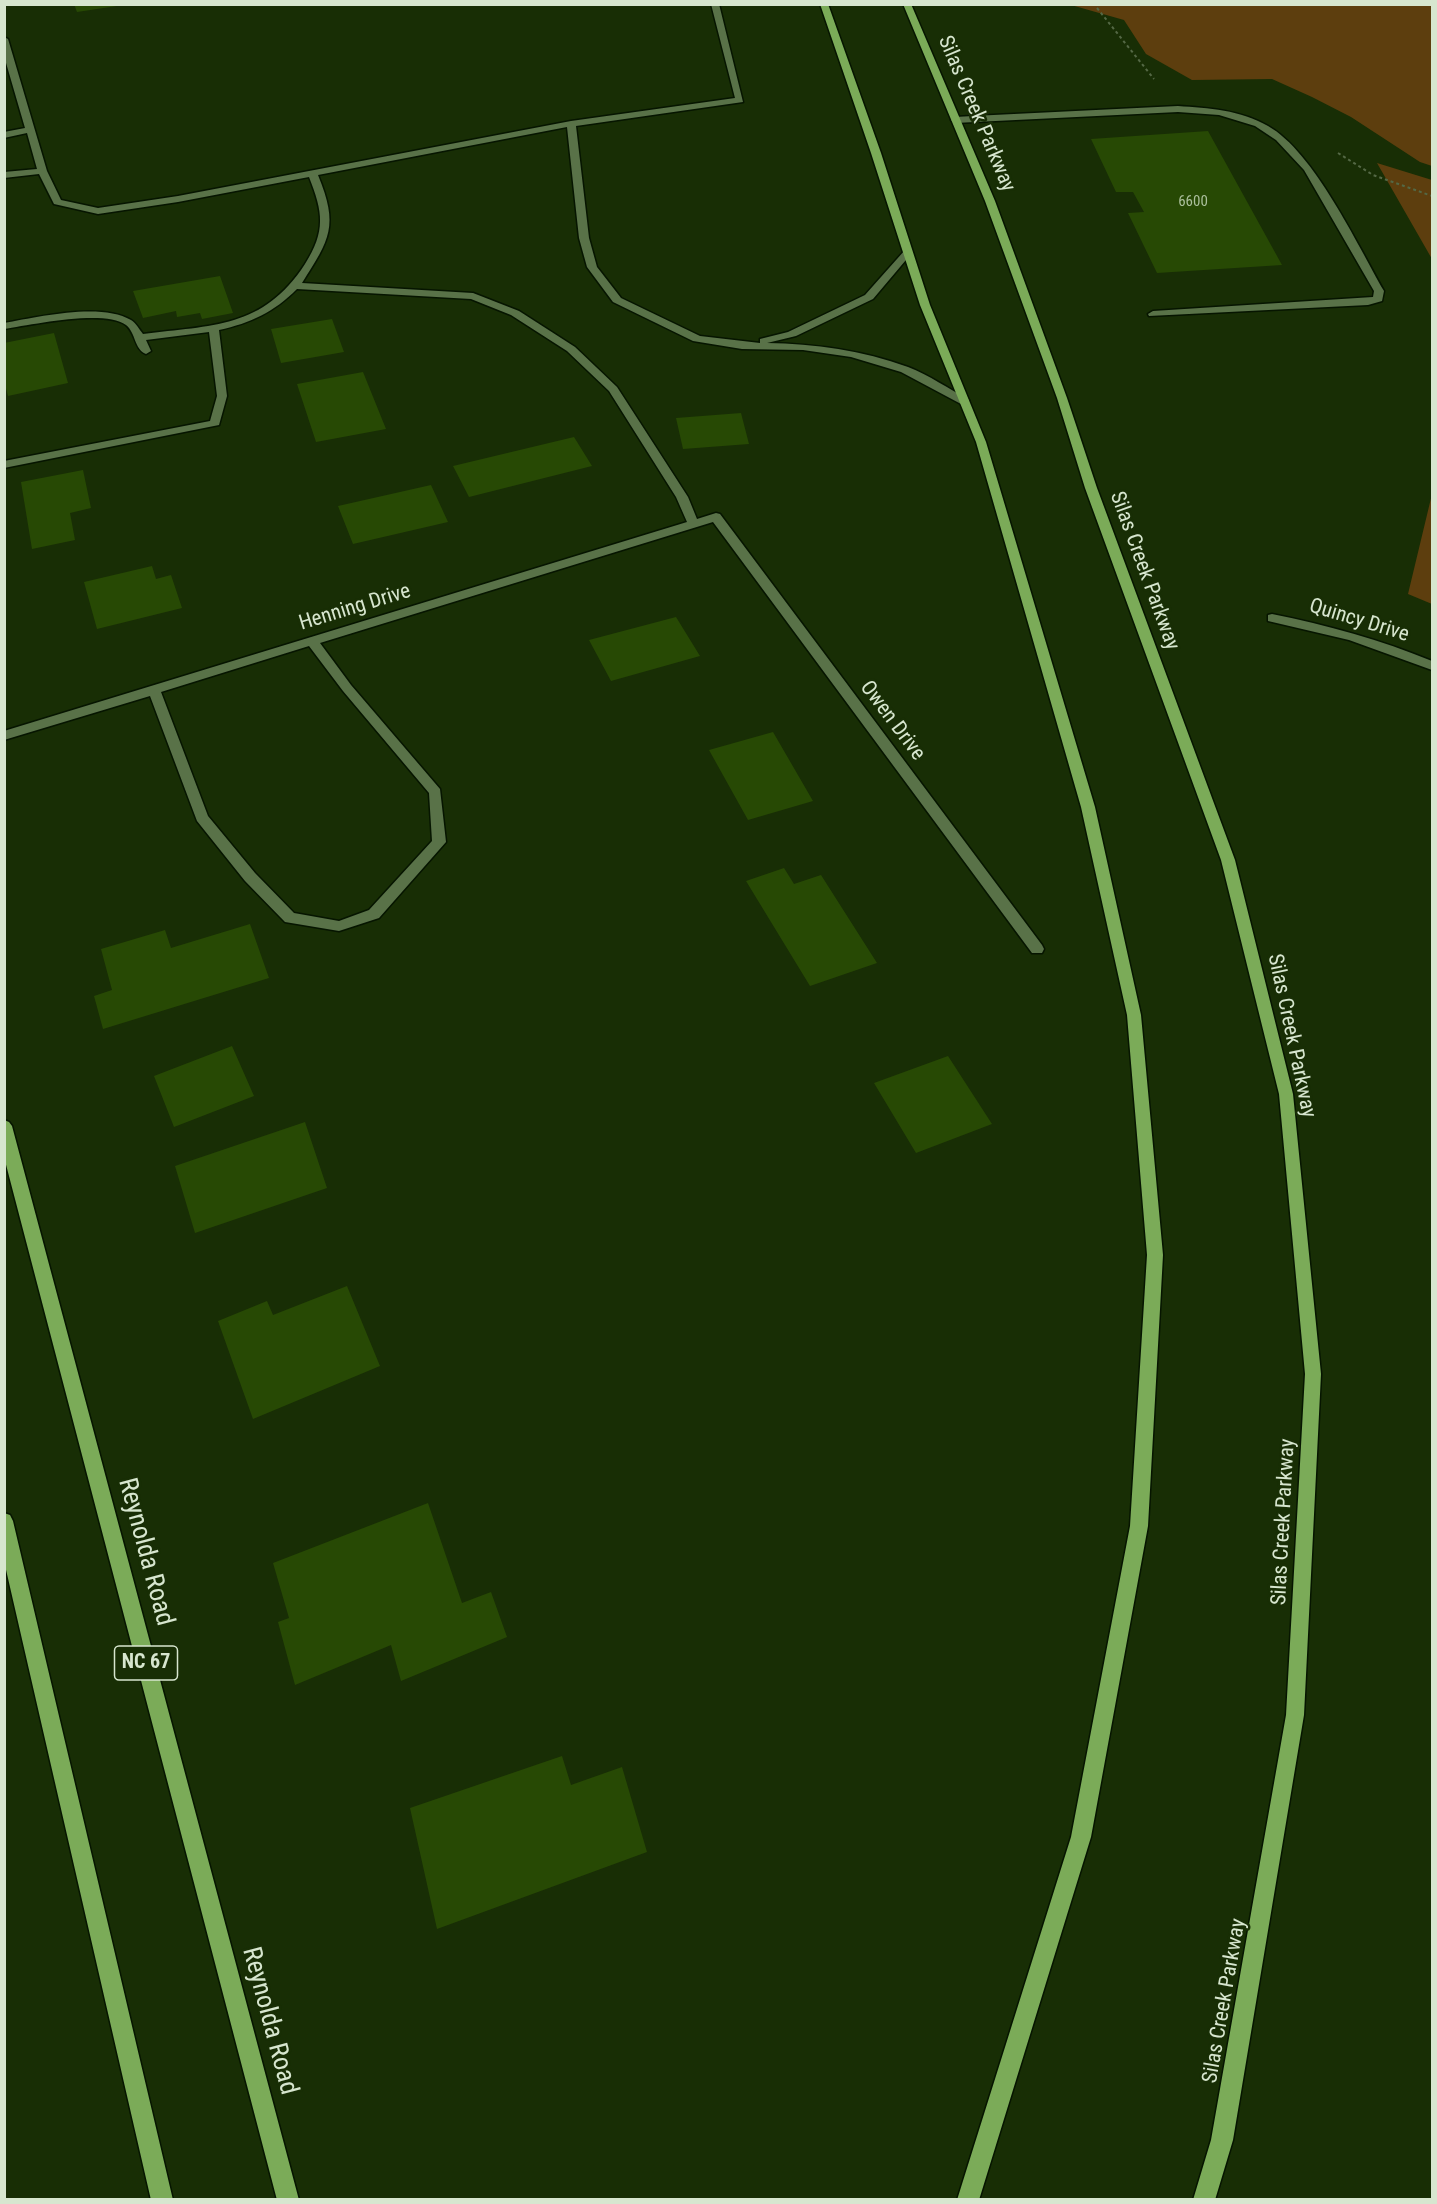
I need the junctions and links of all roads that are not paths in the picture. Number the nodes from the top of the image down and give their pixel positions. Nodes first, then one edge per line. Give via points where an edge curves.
1 (715, 4) edge
2 (824, 4) edge
3 (907, 4) edge
4 (4, 39) edge
5 (955, 120) junction
6 (571, 124) junction
7 (30, 130) junction
8 (4, 135) edge
9 (42, 171) junction
10 (312, 173) junction
11 (4, 175) edge
12 (908, 252) junction
13 (295, 286) junction
14 (1153, 314) dead end
15 (4, 326) edge
16 (214, 329) junction
17 (138, 338) junction
18 (742, 346) junction
19 (146, 351) dead end
20 (965, 402) junction
21 (4, 465) edge
22 (716, 517) joint
23 (694, 524) junction
24 (1272, 618) dead end
25 (312, 641) junction
26 (1432, 666) edge
27 (154, 690) junction
28 (4, 736) edge
29 (1037, 949) dead end
30 (4, 1126) edge
31 (4, 1521) edge
32 (162, 2199) edge
33 (288, 2199) edge
34 (968, 2199) edge
35 (1204, 2199) edge

1 - 6 street via 740,100
2 - 12 main road
3 - 5 main road, Silas Creek Parkway
4 - 7 street
5 - 14 street via 1165,109 1202,110 1261,125 1295,152 1308,169 1379,291 1378,299 1368,302
5 - 35 main road, Silas Creek Parkway via 990,201 1062,398 1090,488 1228,860 1286,1095 1313,1374 1294,1714 1222,2140
6 - 10 street
6 - 18 street via 584,238 592,267 617,300 697,339
7 - 8 street
7 - 9 street
9 - 10 street via 57,202 98,211
9 - 11 street
10 - 13 street via 324,202 325,234
12 - 18 street via 869,297 792,334
12 - 20 main road
13 - 16 street via 288,297 256,317
13 - 23 street via 473,296 514,313 571,349 613,389 682,497
15 - 17 street via 77,315 113,317 129,322
16 - 17 street
16 - 21 street via 222,396 215,423
17 - 19 street
18 - 20 street via 803,347 852,354 905,370
20 - 34 main road via 981,442 1088,807 1134,1015 1155,1255 1138,1526 1081,1837
22 - 23 street, Henning Drive
22 - 29 street, Owen Drive
23 - 25 street, Henning Drive
24 - 26 street, Quincy Drive via 1388,647
25 - 27 street, Henning Drive
25 - 27 street via 435,792 439,842 374,914 339,926 290,918 250,878 202,818
27 - 28 street, Henning Drive
30 - 33 main road, Reynolda Road / NC 67
31 - 32 main road

